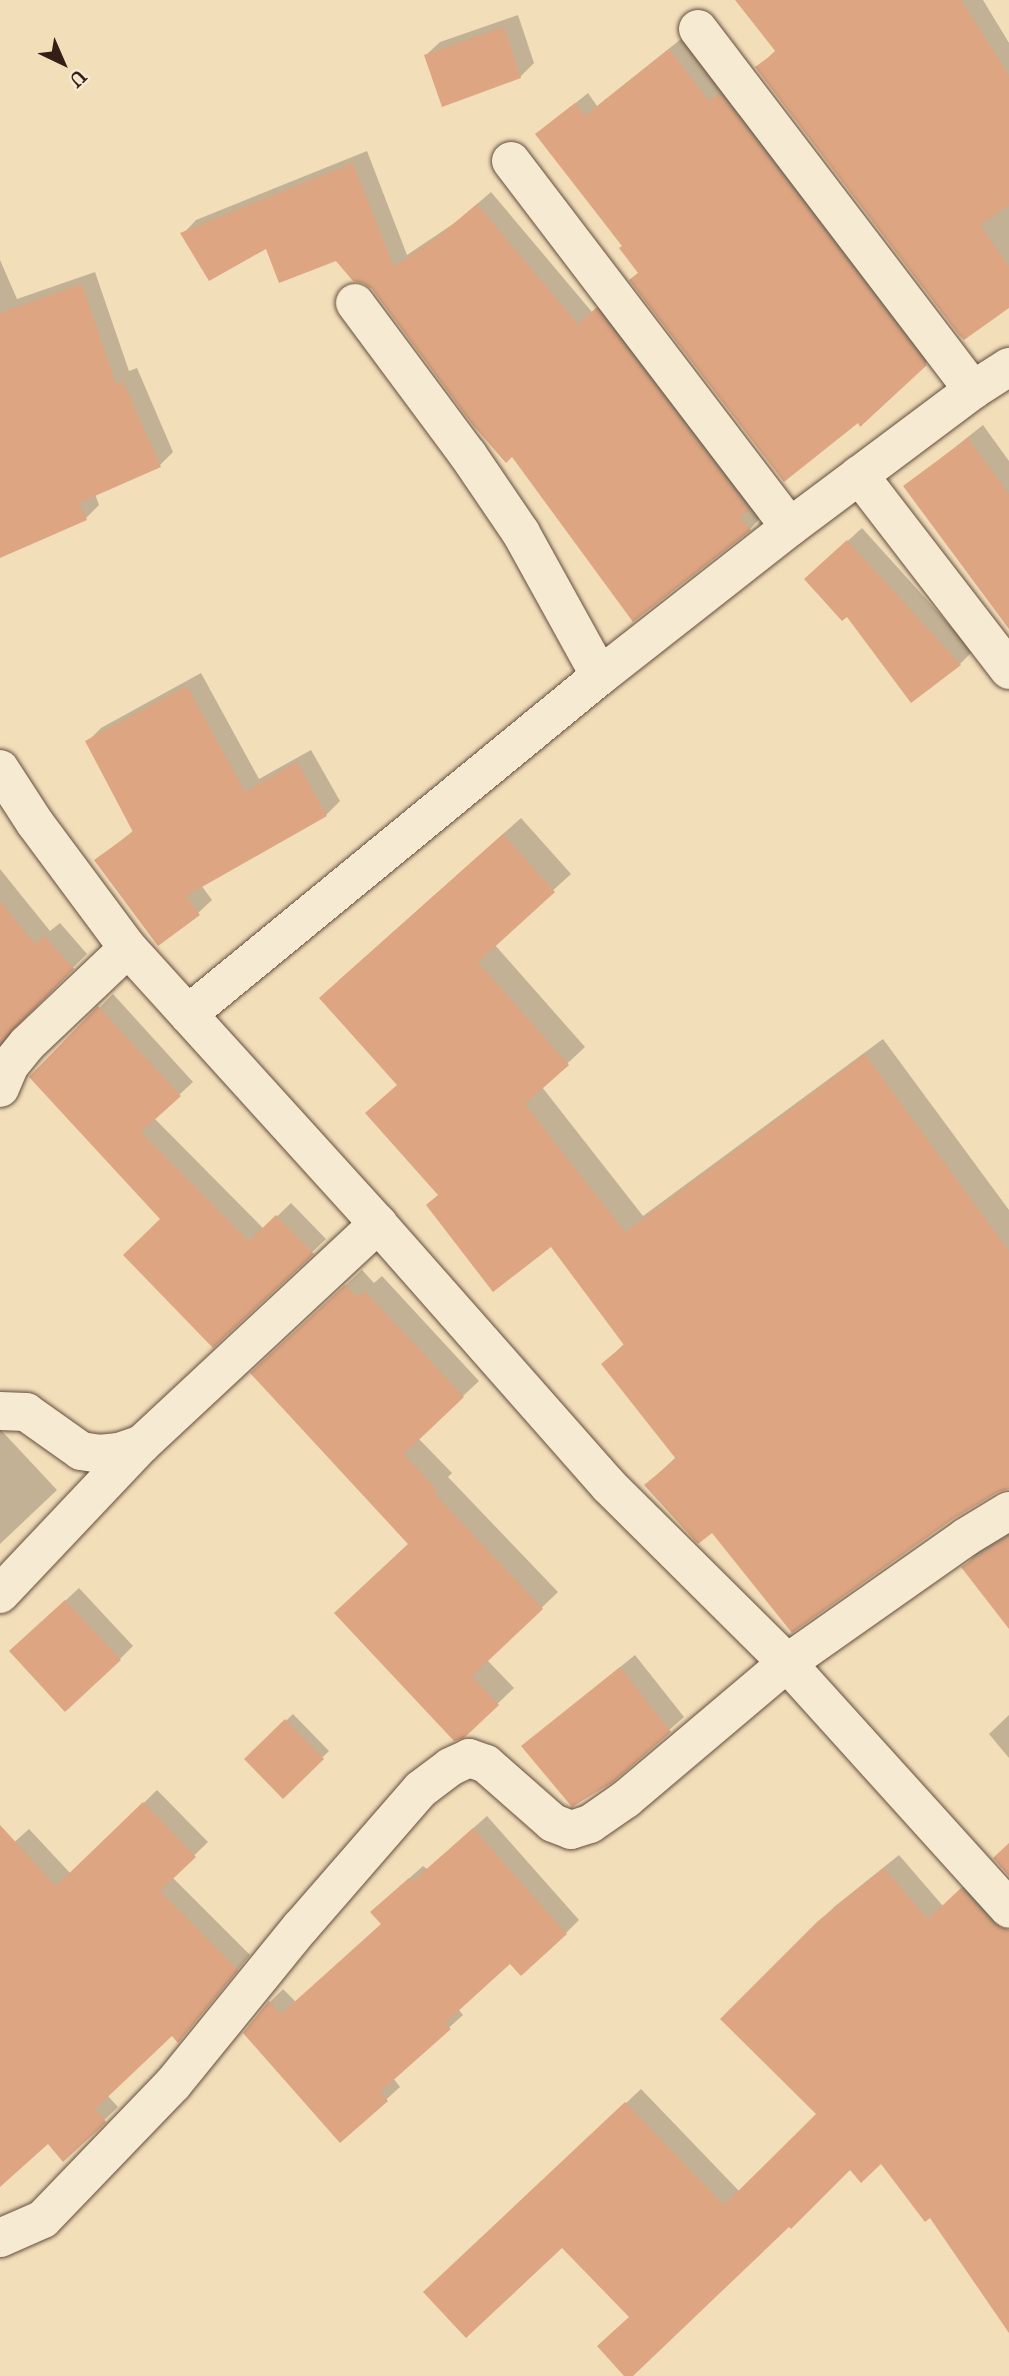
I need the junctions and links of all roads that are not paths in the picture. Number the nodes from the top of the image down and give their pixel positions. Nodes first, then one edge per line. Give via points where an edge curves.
1 (698, 29) dead end
2 (511, 161) dead end
3 (355, 303) dead end
4 (1009, 367) edge
5 (973, 390) junction
6 (859, 475) junction
7 (790, 527) junction
8 (1009, 670) edge
9 (600, 676) junction
10 (0, 769) edge
11 (128, 948) junction
12 (188, 1014) junction
13 (0, 1088) edge
14 (378, 1224) junction
15 (0, 1411) edge
16 (142, 1444) junction
17 (1009, 1511) edge
18 (0, 1594) edge
19 (787, 1664) junction
20 (1009, 1909) edge
21 (0, 2238) edge

1 - 5 street
2 - 7 street
3 - 9 street via 513,522
4 - 5 street
5 - 6 street
6 - 7 street
6 - 8 street
7 - 9 street
9 - 12 street
10 - 11 street
11 - 12 street
11 - 13 street via 27,1044 10,1065
12 - 14 street
14 - 16 street
14 - 19 street via 609,1486
15 - 16 street via 26,1412 81,1451 109,1453
16 - 18 street
17 - 19 street
19 - 20 street
19 - 21 street via 626,1799 590,1824 571,1830 553,1823 485,1764 469,1758 450,1767 421,1789 173,2084 43,2219

